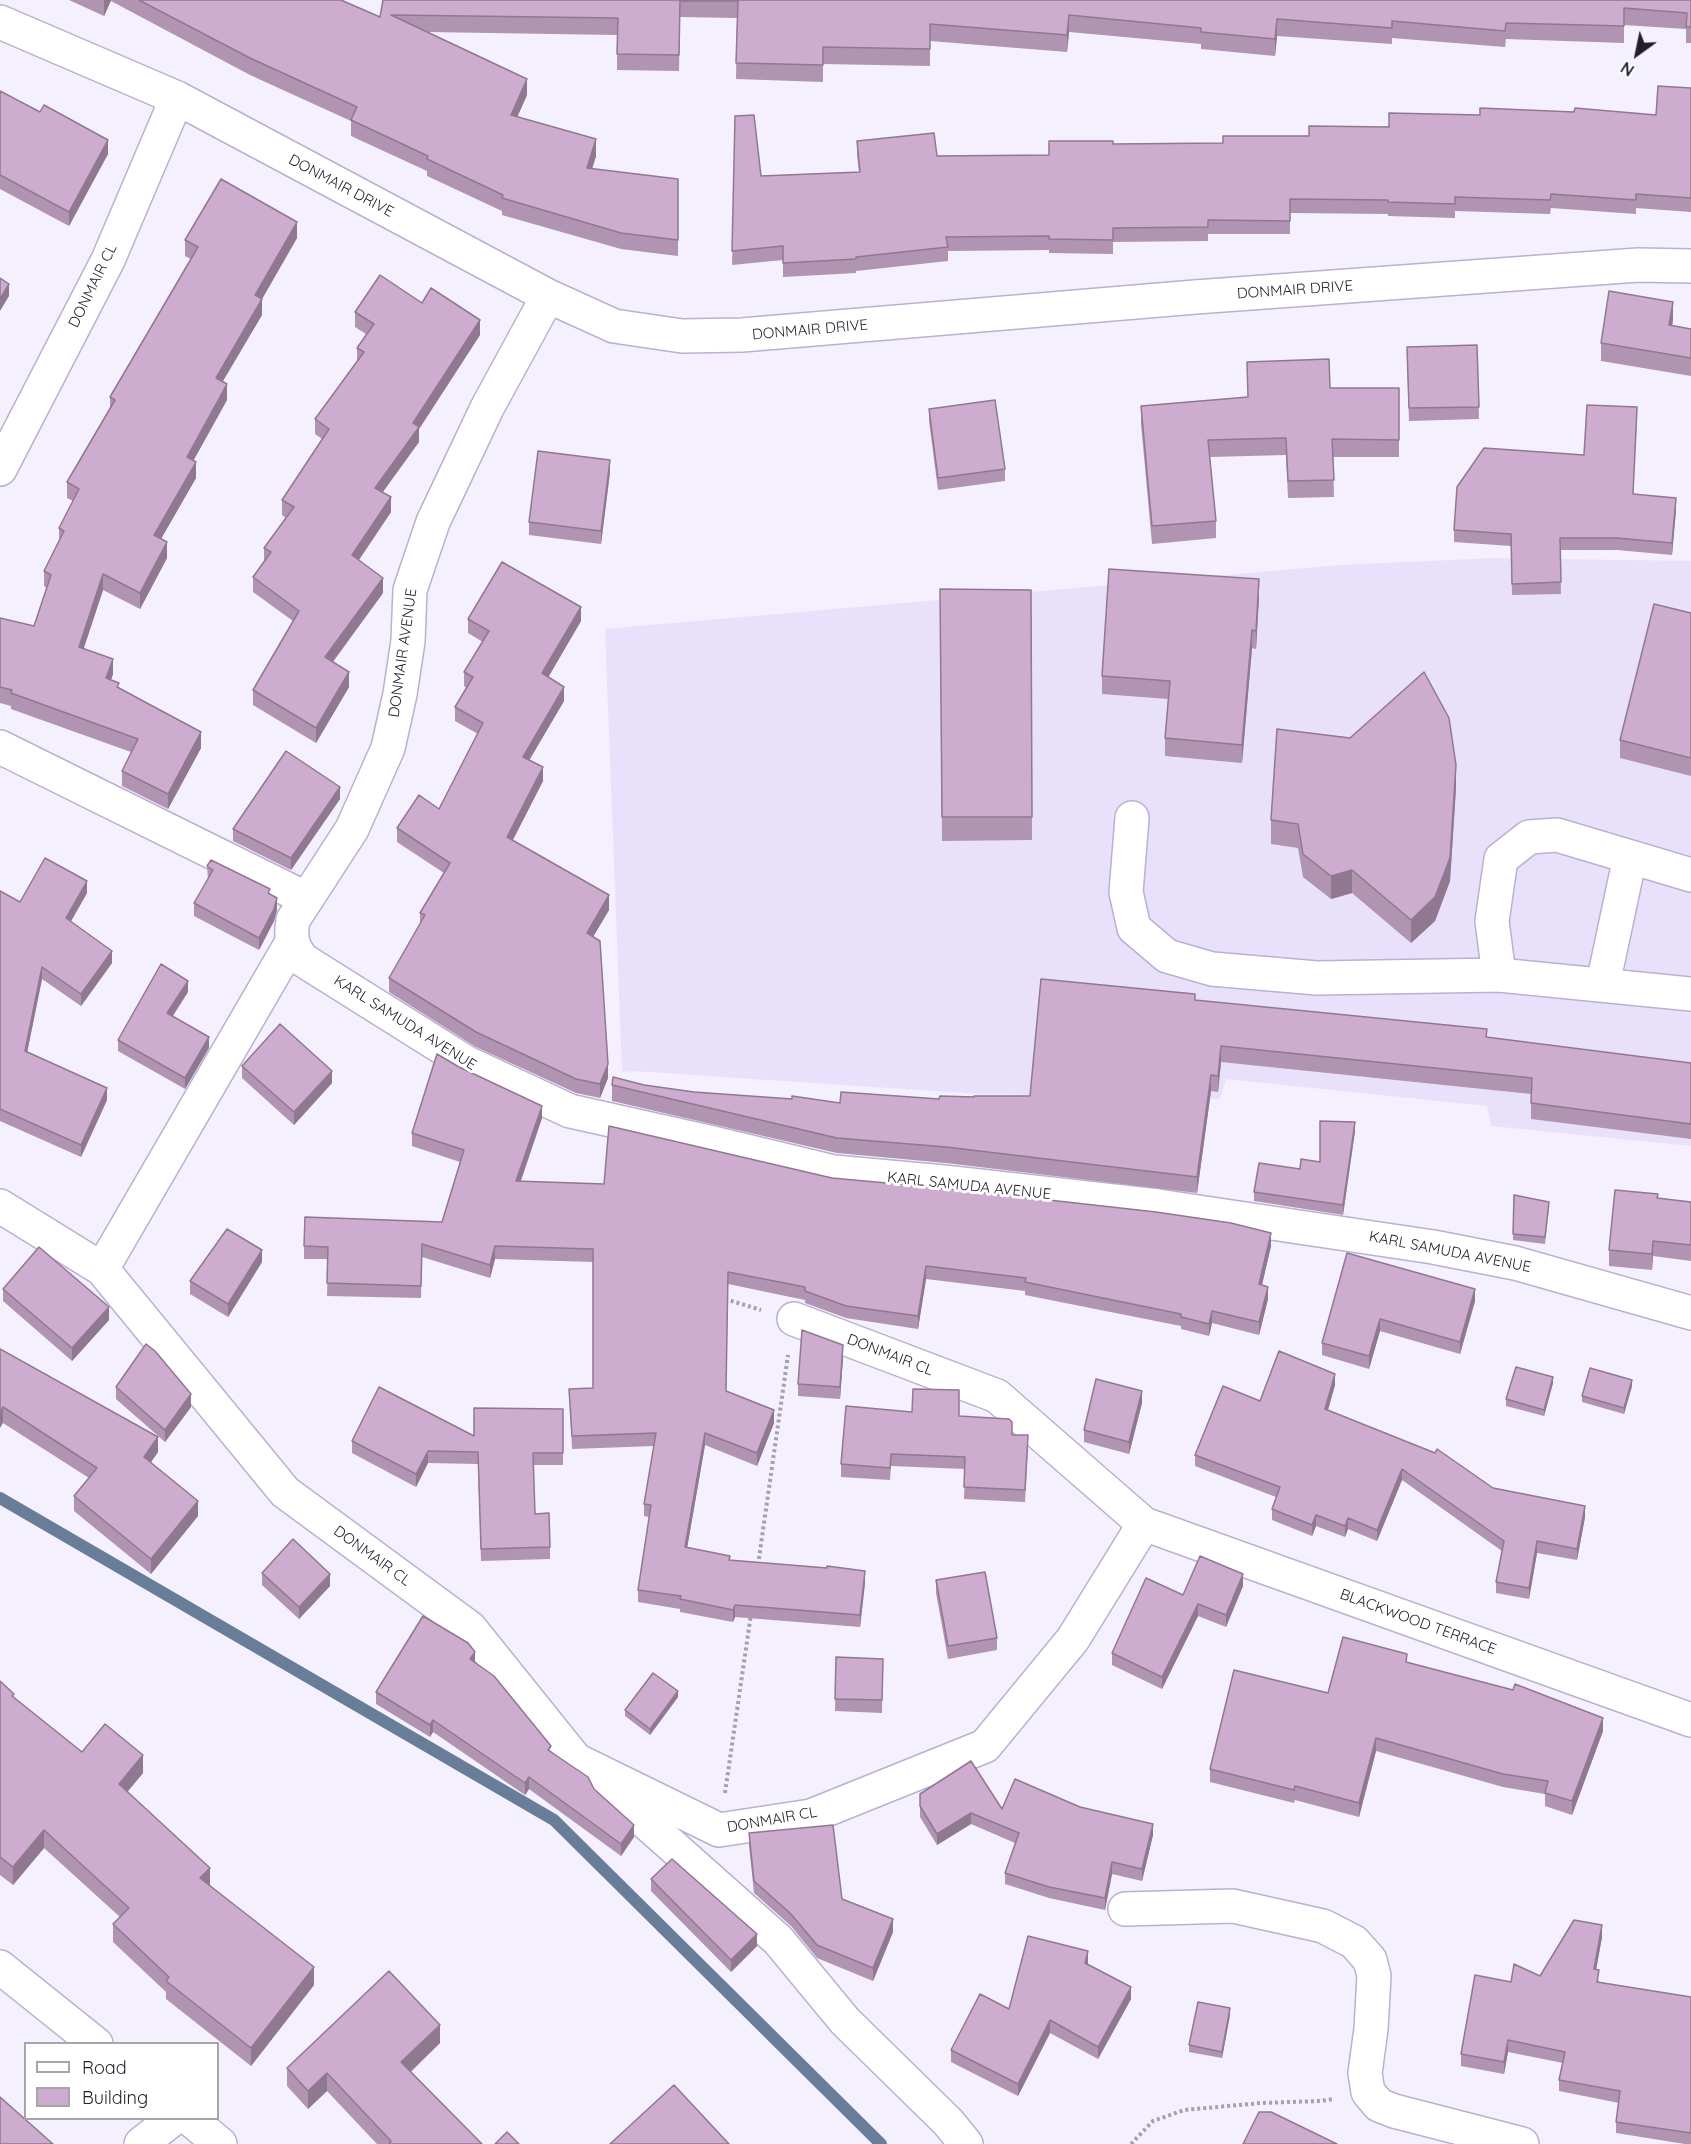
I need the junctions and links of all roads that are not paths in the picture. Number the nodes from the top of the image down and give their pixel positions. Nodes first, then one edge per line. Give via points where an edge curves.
1 (0, 22) edge
2 (177, 98) junction
3 (1691, 266) edge
4 (548, 297) junction
5 (0, 469) edge
6 (0, 747) edge
7 (1132, 818) dead end
8 (1630, 857) junction
9 (1691, 875) edge
10 (305, 898) junction
11 (292, 942) junction
12 (1498, 975) junction
13 (1603, 984) junction
14 (1691, 994) edge
15 (0, 1206) edge
16 (102, 1269) junction
17 (1691, 1313) edge
18 (794, 1319) road end
19 (1144, 1524) junction
20 (1691, 1720) edge
21 (576, 1760) junction
22 (1125, 1909) dead end
23 (0, 1967) edge
24 (95, 2042) edge
25 (171, 2120) edge
26 (191, 2120) edge
27 (141, 2144) edge
28 (220, 2144) edge
29 (966, 2144) edge
30 (1522, 2144) edge

1 - 2 street, DONMAIR DRIVE
2 - 4 street, DONMAIR DRIVE
2 - 5 street, DONMAIR CL via 108,260
3 - 4 street, DONMAIR DRIVE via 1638,265 1194,297 742,335 682,336 614,326
4 - 10 street, DONMAIR AVENUE via 433,522 410,590 408,641 388,748 352,828
6 - 10 street
7 - 12 street via 1126,892 1134,928 1167,956 1212,969 1317,978
8 - 9 street
8 - 12 street via 1557,835 1529,837 1501,859 1492,921
8 - 13 street
10 - 11 street, DONMAIR AVENUE via 293,920
11 - 16 street
11 - 17 street, KARL SAMUDA AVENUE via 303,960 467,1063 570,1111 834,1172 1158,1206 1433,1246 1515,1263
12 - 13 street
13 - 14 street
15 - 16 street, DONMAIR CL
16 - 21 street, DONMAIR CL via 285,1492 470,1628
18 - 19 street, DONMAIR CL via 997,1396
19 - 20 street, BLACKWOOD TERRACE
19 - 21 street, DONMAIR CL via 1073,1639 985,1746 811,1816 719,1830
21 - 29 street via 778,1940 845,2021
22 - 30 street via 1233,1906 1323,1926 1354,1942 1370,1960 1374,1976 1365,2073 1368,2092 1378,2105
23 - 24 street
25 - 27 street
26 - 28 street

